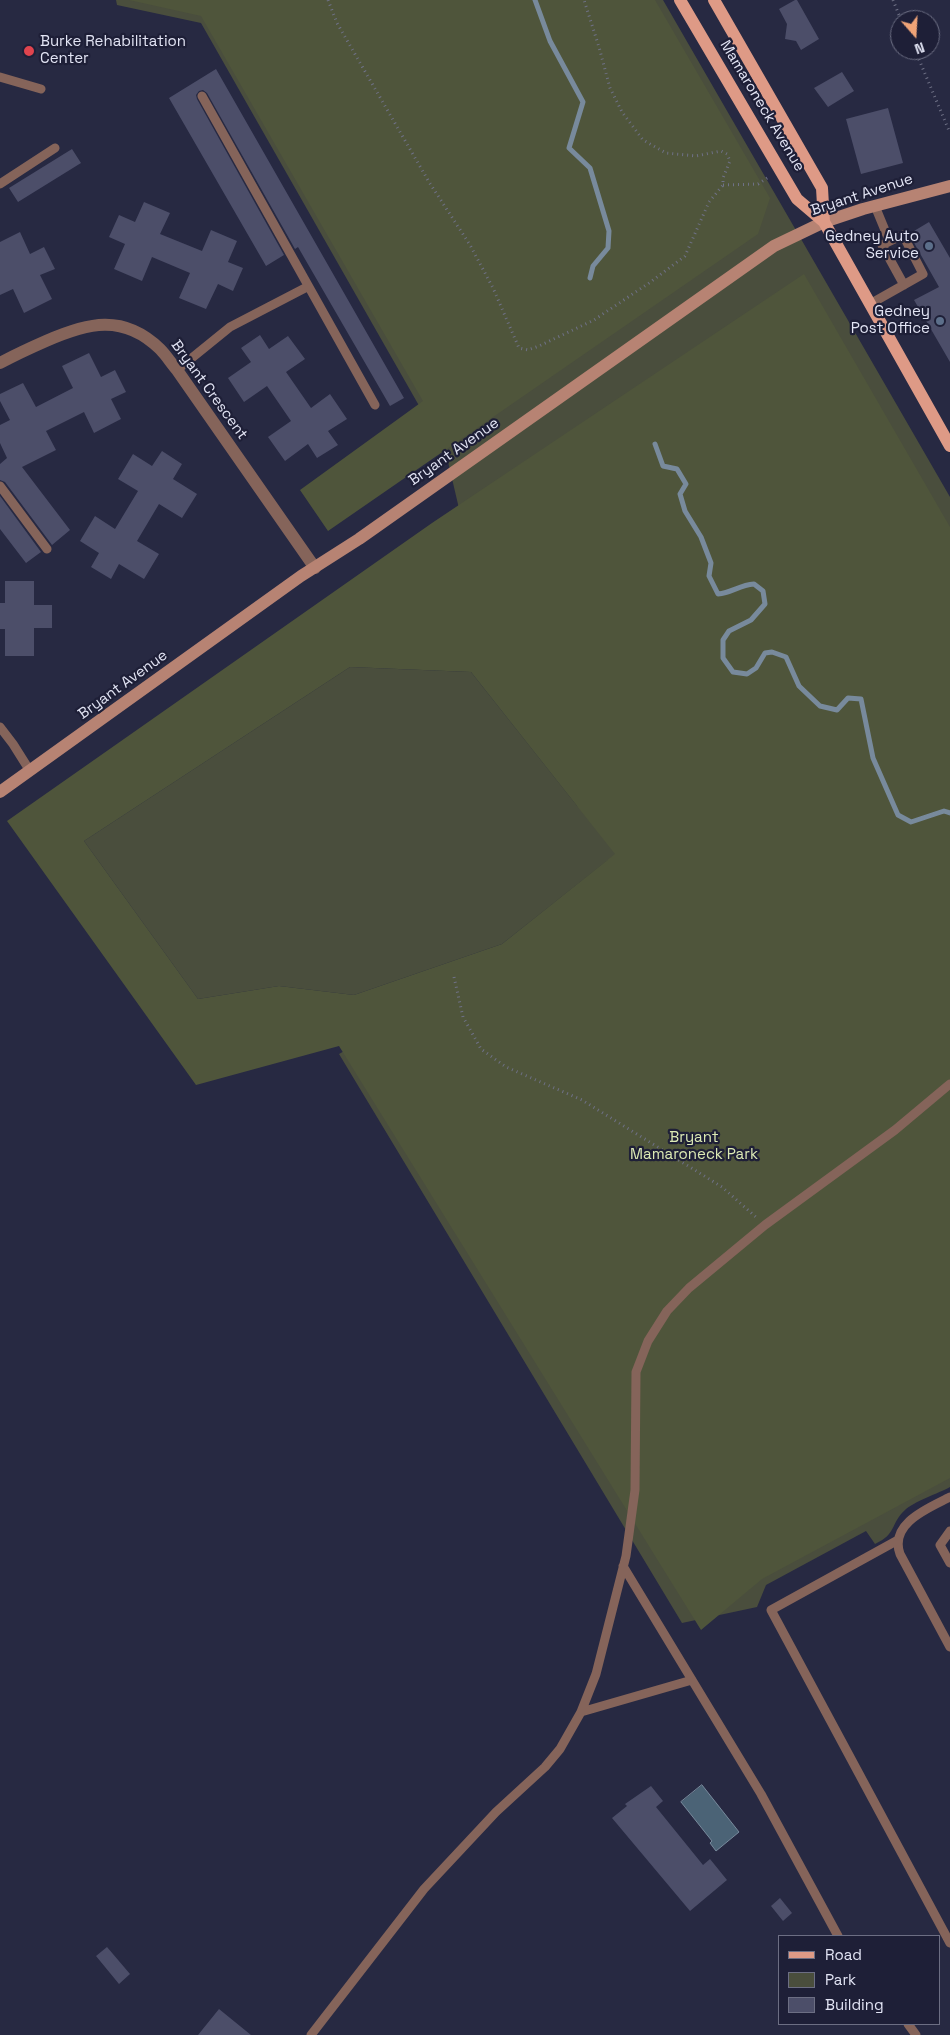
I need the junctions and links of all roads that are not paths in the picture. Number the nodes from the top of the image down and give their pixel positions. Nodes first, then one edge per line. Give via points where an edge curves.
1 (680, 0) edge
2 (714, 0) edge
3 (1, 78) edge
4 (41, 88) dead end
5 (202, 96) dead end
6 (54, 148) dead end
7 (0, 184) edge
8 (948, 186) edge
9 (875, 206) junction
10 (824, 222) junction
11 (889, 240) junction
12 (904, 284) junction
13 (308, 287) junction
14 (870, 304) junction
15 (0, 363) edge
16 (177, 370) junction
17 (375, 405) dead end
18 (950, 446) edge
19 (0, 486) edge
20 (47, 549) dead end
21 (315, 568) junction
22 (0, 728) edge
23 (30, 772) junction
24 (0, 792) edge
25 (950, 1084) edge
26 (950, 1497) edge
27 (950, 1531) edge
28 (898, 1540) junction
29 (950, 1563) edge
30 (624, 1566) junction
31 (950, 1647) edge
32 (692, 1680) junction
33 (581, 1712) junction
34 (837, 1935) edge
35 (948, 1937) edge
36 (312, 2035) edge

1 - 10 main road, Mamaroneck Avenue via 797,199
2 - 10 main road, Mamaroneck Avenue via 822,188
3 - 4 lane
5 - 13 lane
6 - 7 lane
8 - 9 street, Bryant Avenue
9 - 10 street, Bryant Avenue
9 - 11 lane
10 - 14 main road, Mamaroneck Avenue
10 - 21 street, Bryant Avenue via 774,246
11 - 12 lane via 882,245
11 - 12 lane via 902,235 923,274
12 - 14 lane
13 - 16 lane via 230,327
13 - 17 lane
14 - 18 main road, Mamaroneck Avenue
15 - 16 street, Bryant Crescent via 65,333 103,324 121,326 141,334 160,349
16 - 21 street, Bryant Crescent
19 - 20 lane
21 - 23 street, Bryant Avenue
22 - 23 lane
23 - 24 street, Bryant Avenue
25 - 30 lane via 895,1130 765,1225 689,1288 667,1311 648,1341 636,1372 635,1490
26 - 28 lane via 913,1518
27 - 29 lane via 940,1545
28 - 31 lane via 900,1554
28 - 35 lane via 770,1610
30 - 32 lane
30 - 33 lane via 596,1674
32 - 33 lane
32 - 34 lane via 761,1794
33 - 36 lane via 560,1749 424,1889

